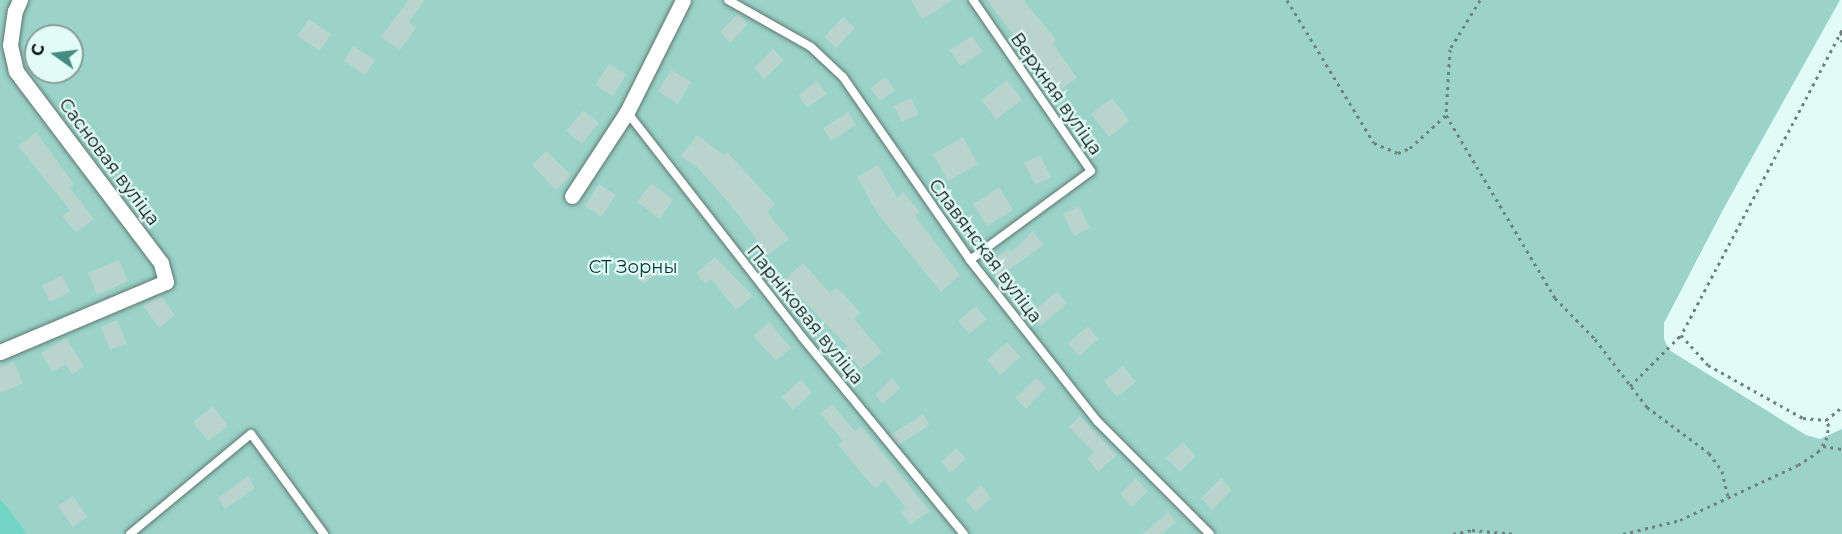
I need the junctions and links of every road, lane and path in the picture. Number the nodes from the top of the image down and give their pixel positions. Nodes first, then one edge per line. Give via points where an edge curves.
1 (20, 0) edge
2 (683, 0) edge
3 (728, 0) edge
4 (973, 0) edge
5 (1287, 0) edge
6 (1480, 0) edge
7 (1841, 31) edge
8 (1842, 42) edge
9 (627, 112) junction
10 (1446, 115) junction
11 (572, 196) dead end
12 (970, 260) junction
13 (1681, 335) junction
14 (0, 352) edge
15 (1630, 386) junction
16 (1842, 407) edge
17 (1826, 420) junction
18 (1822, 446) junction
19 (1842, 449) edge
20 (1728, 497) junction
21 (130, 534) edge
22 (324, 534) edge
23 (964, 534) edge
24 (1210, 534) edge
25 (1453, 534) edge
26 (1516, 534) edge
27 (1623, 534) edge

1 - 14 street, Сасновая вуліца via 10,45 16,71 161,263 166,282
2 - 9 street
3 - 12 lane, Славянская вуліца via 811,47 843,77
4 - 12 lane, Верхняя вуліца via 1091,171
5 - 10 path via 1374,143 1398,153 1410,148
6 - 10 path via 1450,49
7 - 8 path
7 - 13 path
9 - 11 street
9 - 23 lane, Парніковая вуліца via 802,337
10 - 15 path via 1530,262 1555,298 1595,339
12 - 24 lane, Славянская вуліца via 1098,422
13 - 15 path
13 - 17 path via 1708,365 1803,418
15 - 20 path via 1647,407 1709,453 1722,471
16 - 17 path
17 - 18 path via 1830,426
18 - 19 path
18 - 20 path via 1798,465
20 - 27 path via 1680,520
21 - 22 lane via 251,434
25 - 26 path via 1472,530

